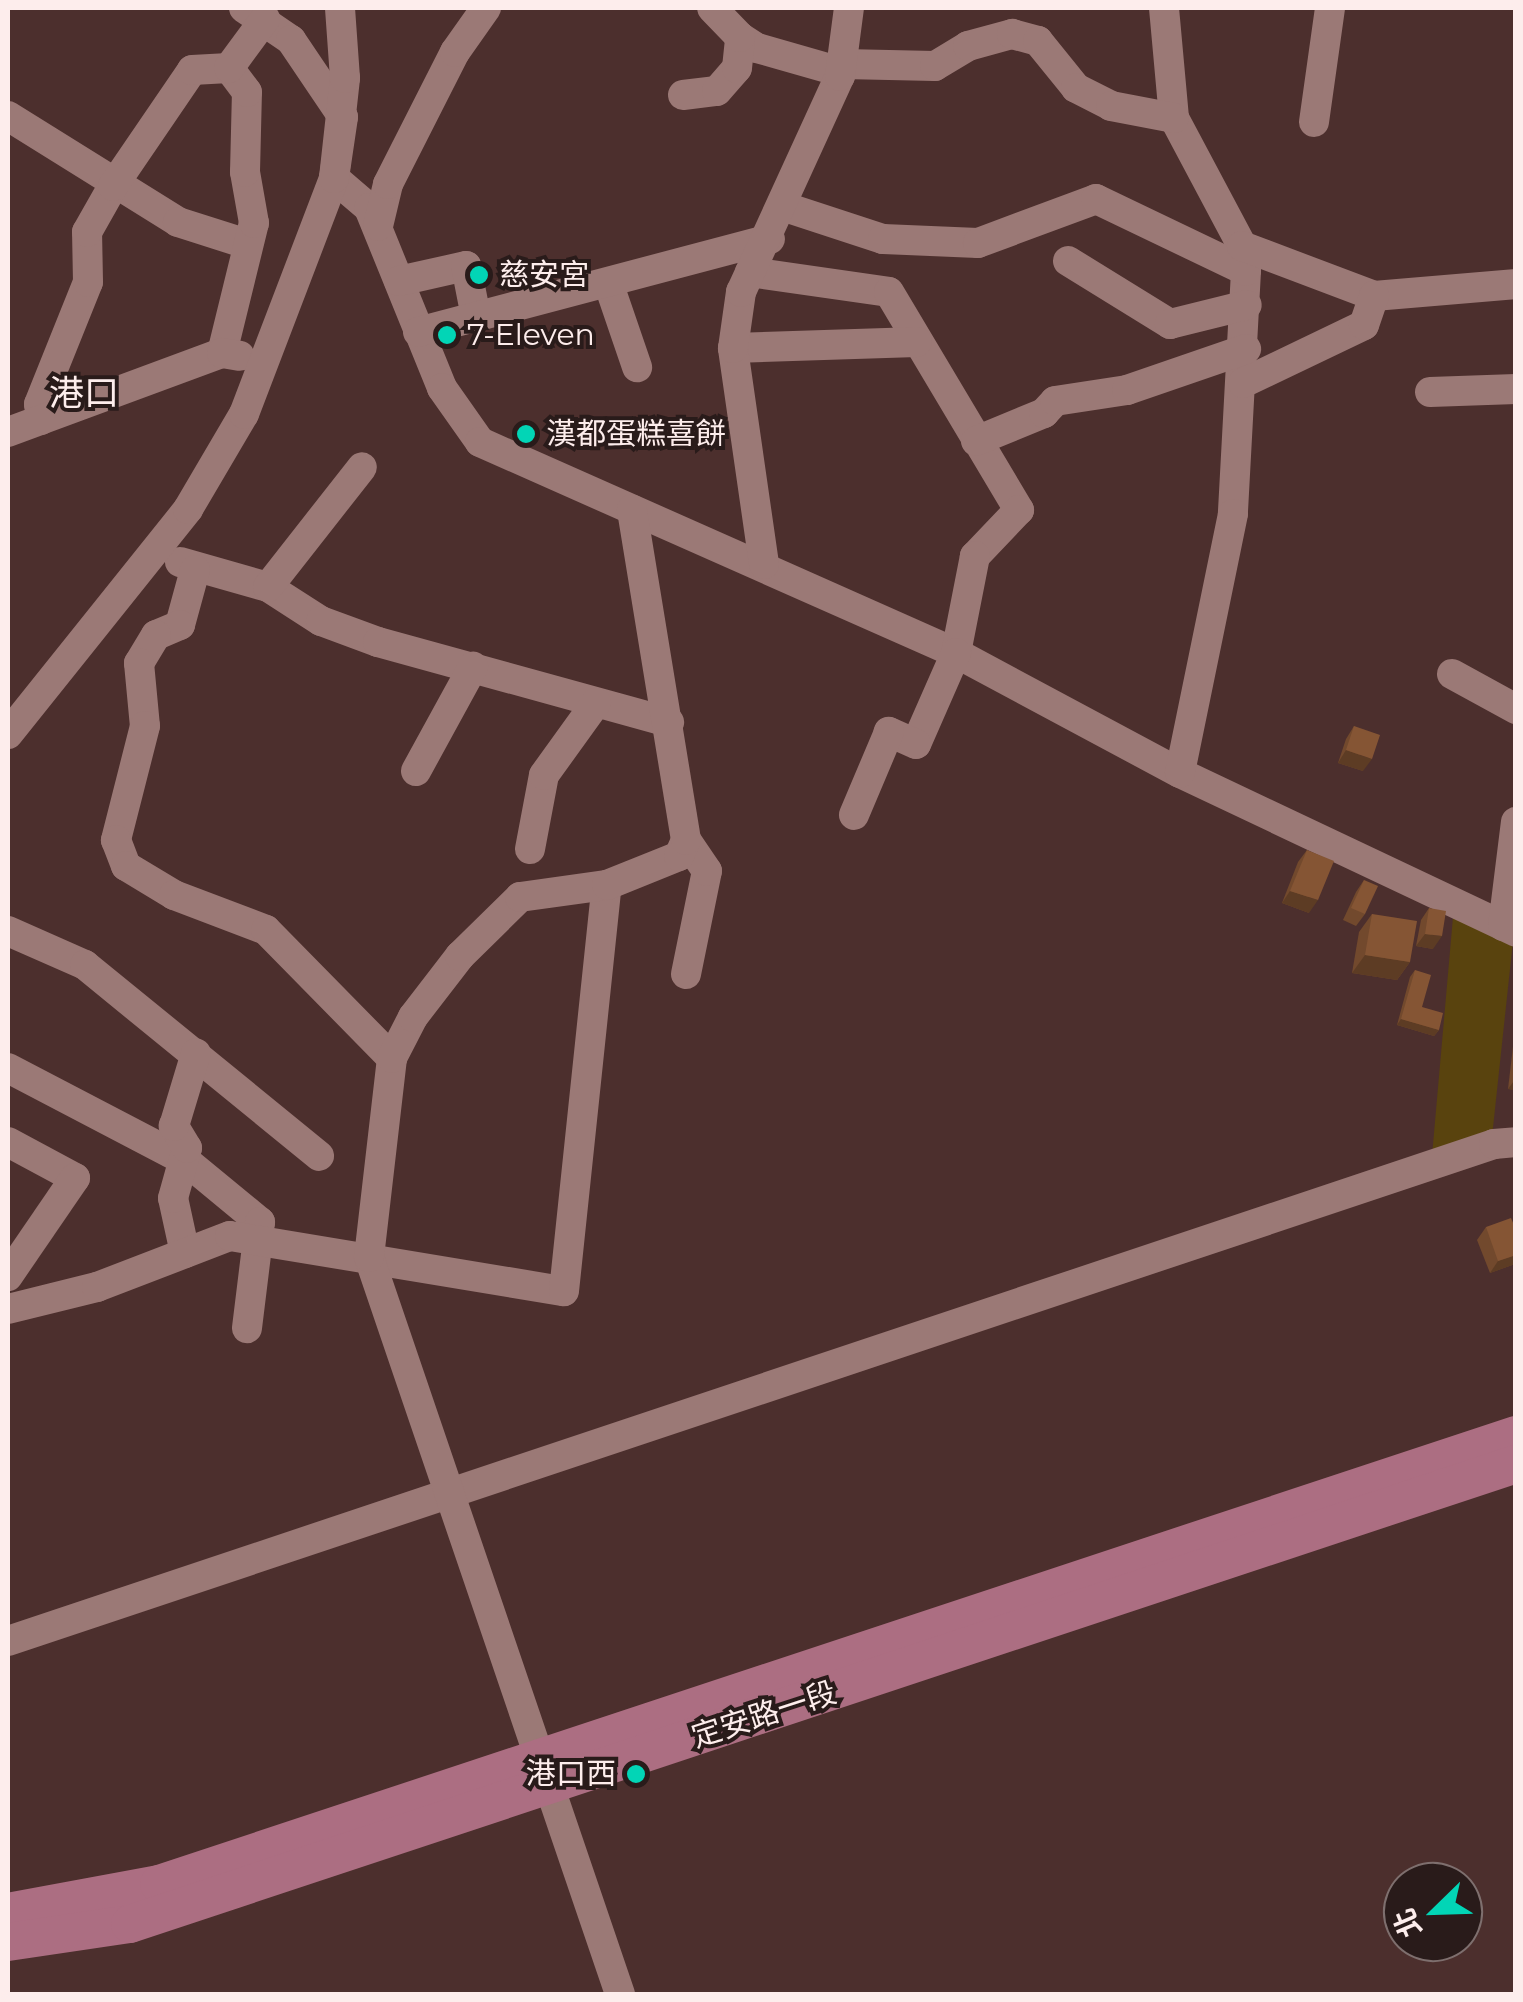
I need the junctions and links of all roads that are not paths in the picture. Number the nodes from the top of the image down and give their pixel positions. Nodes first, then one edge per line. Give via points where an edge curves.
1 (340, 8) edge
2 (486, 8) edge
3 (712, 8) edge
4 (849, 8) edge
5 (1164, 8) edge
6 (1330, 8) edge
7 (255, 13) edge
8 (740, 37) junction
9 (229, 68) junction
10 (842, 68) junction
11 (683, 95) dead end
12 (8, 116) edge
13 (343, 117) junction
14 (1174, 118) junction
15 (1314, 122) dead end
16 (334, 178) junction
17 (113, 186) junction
18 (782, 206) junction
19 (378, 226) junction
20 (770, 239) junction
21 (247, 244) junction
22 (1244, 258) junction
23 (1068, 261) dead end
24 (750, 272) junction
25 (399, 281) junction
26 (609, 284) junction
27 (1516, 284) edge
28 (1374, 296) junction
29 (1246, 304) junction
30 (475, 312) junction
31 (418, 332) junction
32 (917, 342) junction
33 (733, 348) junction
34 (1246, 349) junction
35 (222, 353) junction
36 (266, 360) junction
37 (637, 367) dead end
38 (1243, 383) junction
39 (1516, 389) edge
40 (1430, 392) dead end
41 (41, 420) junction
42 (8, 432) edge
43 (976, 441) junction
44 (362, 467) dead end
45 (632, 509) junction
46 (156, 548) junction
47 (764, 564) junction
48 (195, 570) junction
49 (268, 586) junction
50 (956, 654) junction
51 (472, 668) junction
52 (1452, 674) dead end
53 (596, 703) junction
54 (1516, 709) edge
55 (669, 722) junction
56 (8, 734) edge
57 (416, 771) dead end
58 (1180, 773) junction
59 (854, 815) dead end
60 (1516, 822) edge
61 (686, 840) junction
62 (530, 849) dead end
63 (606, 886) junction
64 (1509, 929) edge
65 (8, 932) edge
66 (686, 974) dead end
67 (196, 1053) junction
68 (392, 1058) junction
69 (8, 1068) edge
70 (8, 1142) edge
71 (1516, 1142) edge
72 (319, 1156) dead end
73 (186, 1161) junction
74 (254, 1241) junction
75 (185, 1253) junction
76 (369, 1257) junction
77 (8, 1276) edge
78 (8, 1309) edge
79 (248, 1328) dead end
80 (1516, 1435) edge
81 (1516, 1464) edge
82 (448, 1497) junction
83 (8, 1641) edge
84 (547, 1772) junction
85 (11, 1935) edge
86 (620, 1994) edge

1 - 13 street
2 - 19 street via 420,118 388,184
3 - 8 street
4 - 10 street
5 - 14 street
6 - 15 street
7 - 9 street
7 - 13 street via 308,60
8 - 10 street via 757,48
8 - 11 street via 736,68 717,90
9 - 17 street via 192,70
9 - 21 street via 247,92 245,172 254,224
10 - 14 street via 936,66 968,46 1012,34 1038,40 1076,88
10 - 18 street
12 - 17 street
13 - 16 street
14 - 22 street
16 - 19 street via 359,194
16 - 36 street
17 - 21 street via 178,222
17 - 41 street via 87,232 88,282 39,404
18 - 20 street
18 - 22 street via 883,238 978,243 1096,199
19 - 25 street
20 - 24 street
20 - 26 street
21 - 35 street
22 - 28 street
22 - 29 street
23 - 29 street via 1170,324
24 - 32 street via 889,292
24 - 33 street
25 - 30 street via 466,266
25 - 31 street
26 - 30 street
26 - 37 street
27 - 28 street
28 - 38 street via 1364,324
29 - 34 street
30 - 31 street
31 - 45 street via 442,388 480,442
32 - 33 street
32 - 43 street
33 - 47 street
34 - 38 street
34 - 43 street via 1127,390 1055,402 1044,414
35 - 36 street
35 - 41 street
36 - 46 street via 244,414 188,509
38 - 58 street via 1233,514
39 - 40 street
41 - 42 street
43 - 50 street via 1020,510 975,556
44 - 49 street
45 - 47 street
45 - 55 street
46 - 48 street
46 - 56 street
47 - 50 street
48 - 49 street
48 - 68 street via 180,625 156,635 139,662 144,726 116,840 126,866 174,894 266,930
49 - 51 street via 321,620
50 - 58 street
50 - 59 street via 916,744 888,732
51 - 53 street
51 - 57 street
52 - 54 street
53 - 55 street
53 - 62 street via 544,775
55 - 61 street
58 - 64 street
60 - 64 street
61 - 63 street via 678,856
61 - 66 street via 707,871
63 - 68 street via 520,897 460,956 413,1017
63 - 76 street via 564,1292
65 - 67 street via 84,965
67 - 72 street
67 - 73 street via 174,1126 187,1148
68 - 76 street
69 - 73 street
70 - 77 street via 75,1178
71 - 82 street via 1494,1144
73 - 74 street via 260,1222
73 - 75 street via 173,1198
74 - 75 street via 230,1236
74 - 76 street
74 - 79 street
75 - 78 street via 97,1288
76 - 82 street
80 - 84 main road, 定安路一段
81 - 84 main road, 定安路一段
82 - 83 street
82 - 84 street
84 - 85 main road, 定安路一段 via 158,1884
84 - 86 street

